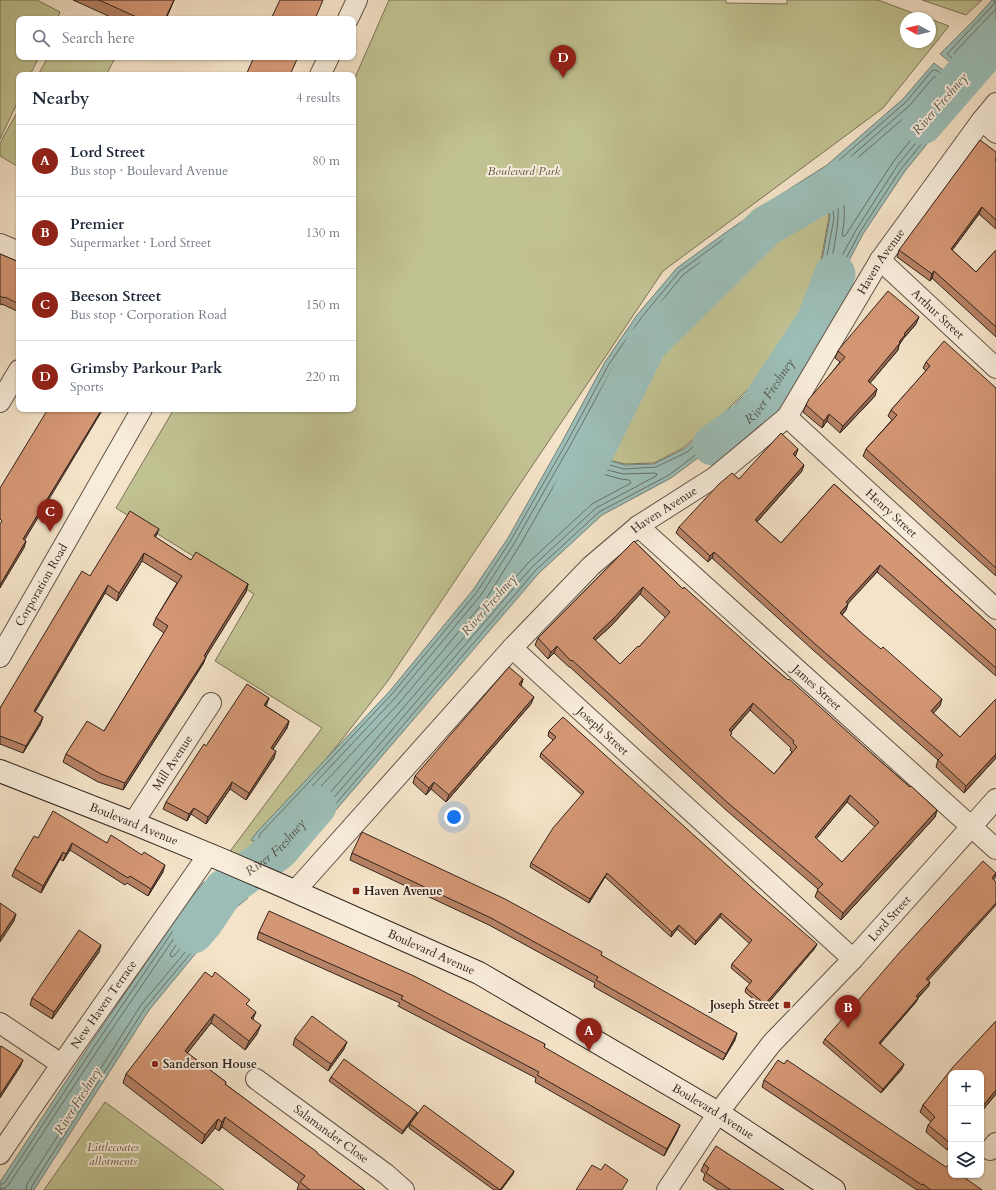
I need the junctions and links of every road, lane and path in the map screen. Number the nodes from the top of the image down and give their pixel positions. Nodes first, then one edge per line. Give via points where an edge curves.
1 (357, 0) edge
2 (349, 16) edge
3 (328, 60) edge
4 (322, 72) edge
5 (996, 103) edge
6 (989, 126) edge
7 (0, 244) edge
8 (16, 251) edge
9 (880, 260) junction
10 (996, 368) edge
11 (16, 375) edge
12 (0, 402) edge
13 (140, 412) edge
14 (787, 417) junction
15 (638, 526) junction
16 (996, 609) edge
17 (512, 648) junction
18 (0, 657) edge
19 (211, 702) dead end
20 (0, 771) edge
21 (996, 799) edge
22 (133, 823) junction
23 (971, 826) junction
24 (996, 849) edge
25 (214, 857) junction
26 (290, 889) junction
27 (853, 959) junction
28 (0, 1023) edge
29 (61, 1064) junction
30 (256, 1079) dead end
31 (718, 1113) junction
32 (0, 1154) edge
33 (404, 1190) edge
34 (667, 1190) edge
35 (834, 1190) edge

1 - 2 street
3 - 4 street
5 - 6 street, Haven Avenue
6 - 9 street, Haven Avenue
7 - 8 street
9 - 10 street, Arthur Street
9 - 14 street, Haven Avenue
11 - 12 street
13 - 18 street, Corporation Road
14 - 15 street, Haven Avenue via 715,477
14 - 16 street, Henry Street
15 - 17 street, Haven Avenue via 591,566
15 - 23 street, James Street
17 - 26 street, Haven Avenue
17 - 27 street, Joseph Street
19 - 22 street, Mill Avenue
20 - 22 street, Boulevard Avenue
21 - 23 street, Lord Street
22 - 25 street, Boulevard Avenue
23 - 24 street, James Street
23 - 27 street, Lord Street
25 - 26 street, Boulevard Avenue
25 - 29 street, New Haven Terrace via 138,956
26 - 31 street, Boulevard Avenue via 479,973
27 - 31 street, Lord Street via 772,1043
28 - 29 street
29 - 32 street, New Haven Terrace
30 - 33 street, Salamander Close
31 - 34 street, Lord Street
31 - 35 street, Boulevard Avenue

